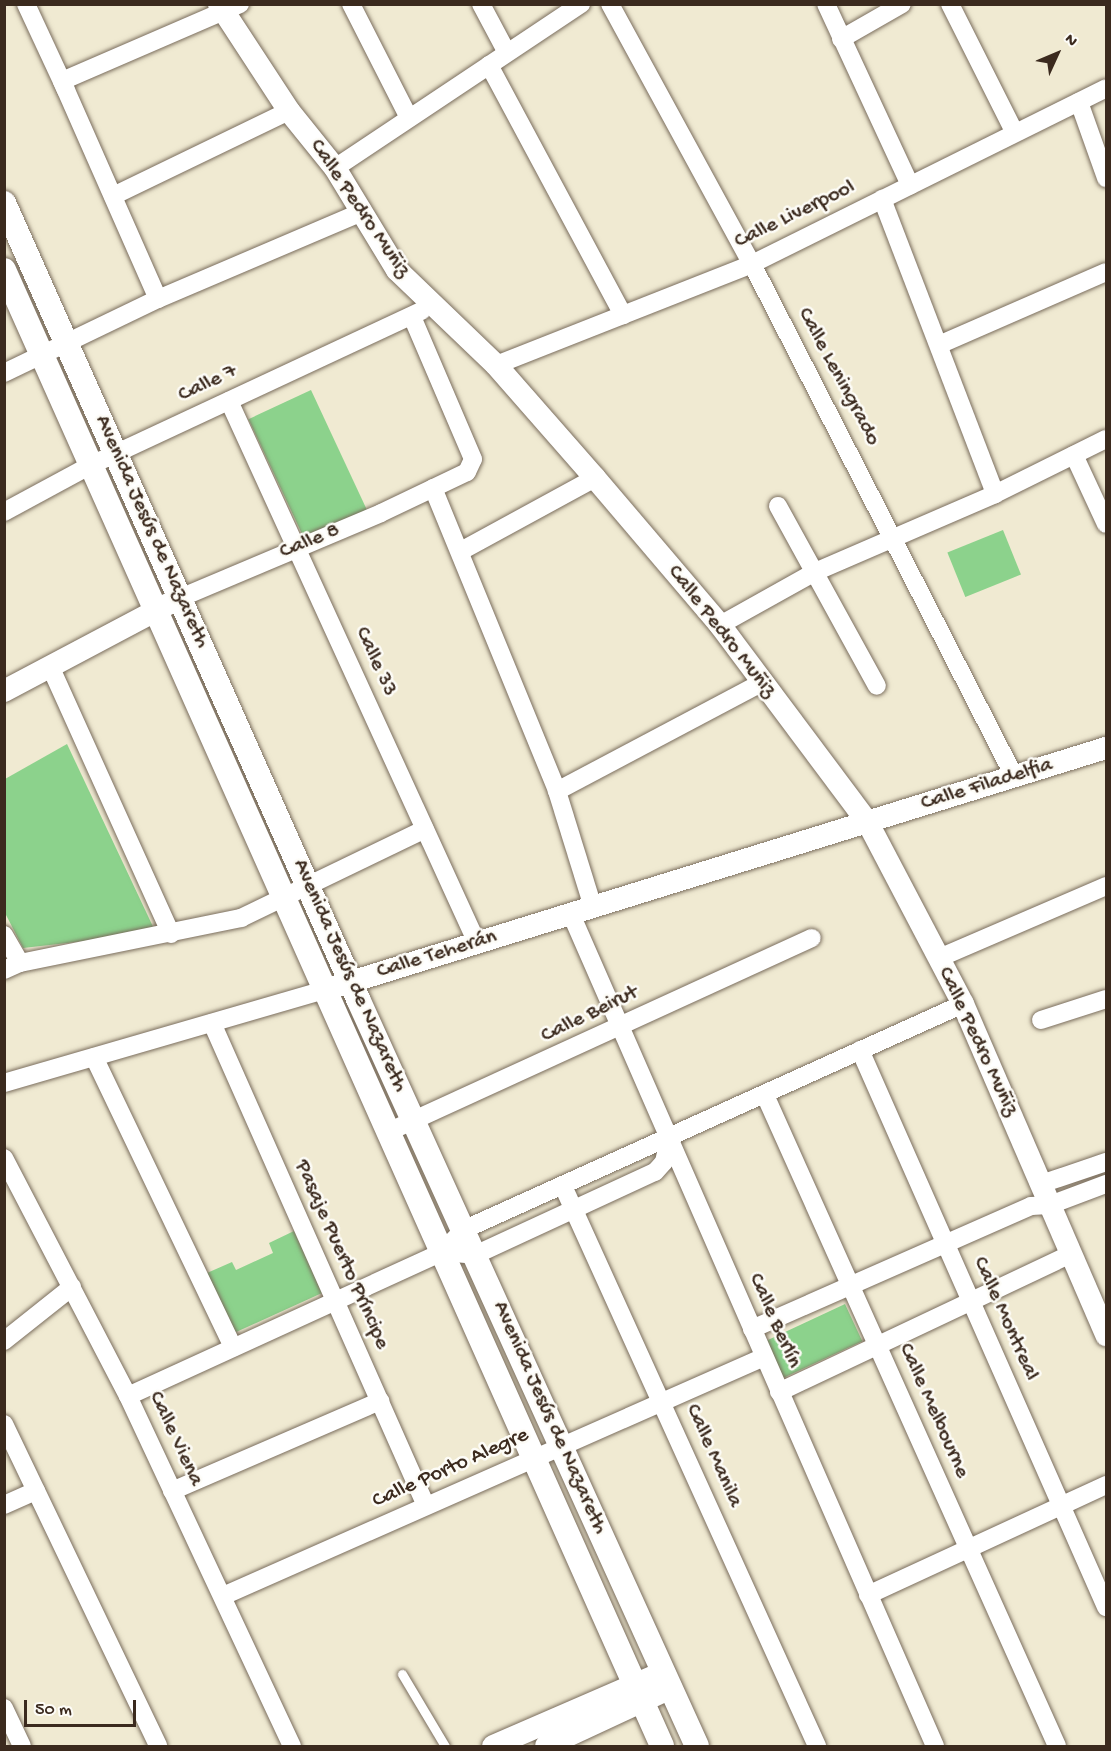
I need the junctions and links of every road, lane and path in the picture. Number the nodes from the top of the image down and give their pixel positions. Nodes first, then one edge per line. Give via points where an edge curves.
1 (26, 4) edge
2 (351, 4) edge
3 (481, 4) edge
4 (581, 4) edge
5 (610, 4) edge
6 (826, 4) edge
7 (902, 4) edge
8 (950, 4) edge
9 (229, 7) edge
10 (841, 39) junction
11 (507, 53) junction
12 (489, 65) junction
13 (62, 81) junction
14 (1107, 88) edge
15 (1079, 102) junction
16 (289, 111) junction
17 (410, 118) junction
18 (1015, 133) junction
19 (335, 168) junction
20 (1107, 178) edge
21 (910, 185) junction
22 (113, 196) junction
23 (882, 199) junction
24 (4, 202) edge
25 (362, 212) junction
26 (752, 264) junction
27 (4, 270) edge
28 (1107, 272) edge
29 (158, 299) junction
30 (435, 305) junction
31 (623, 315) junction
32 (412, 317) junction
33 (66, 341) junction
34 (939, 345) junction
35 (41, 353) junction
36 (496, 364) junction
37 (4, 373) edge
38 (229, 401) junction
39 (1107, 439) edge
40 (116, 453) junction
41 (1074, 455) junction
42 (91, 465) junction
43 (595, 478) junction
44 (433, 488) junction
45 (994, 494) junction
46 (778, 506) dead end
47 (4, 512) edge
48 (1107, 524) edge
49 (895, 538) junction
50 (297, 547) junction
51 (461, 551) junction
52 (815, 572) junction
53 (180, 598) junction
54 (156, 609) junction
55 (720, 625) junction
56 (50, 666) junction
57 (761, 683) junction
58 (877, 686) dead end
59 (4, 691) edge
60 (1107, 748) edge
61 (1014, 776) junction
62 (557, 791) junction
63 (868, 823) junction
64 (425, 830) junction
65 (1107, 886) edge
66 (309, 888) junction
67 (285, 899) junction
68 (593, 907) junction
69 (571, 914) junction
70 (171, 934) junction
71 (4, 935) edge
72 (812, 939) dead end
73 (477, 943) junction
74 (939, 957) junction
75 (12, 967) edge
76 (351, 982) junction
77 (325, 990) junction
78 (1107, 999) edge
79 (963, 1004) junction
80 (1041, 1020) dead end
81 (212, 1023) junction
82 (618, 1027) junction
83 (860, 1050) junction
84 (94, 1057) junction
85 (4, 1083) edge
86 (765, 1095) junction
87 (413, 1120) junction
88 (388, 1132) junction
89 (669, 1139) junction
90 (4, 1158) edge
91 (1107, 1162) edge
92 (1107, 1184) edge
93 (563, 1186) junction
94 (11, 1188) edge
95 (1045, 1194) junction
96 (574, 1210) junction
97 (463, 1230) junction
98 (944, 1244) junction
99 (441, 1252) junction
100 (1071, 1254) junction
101 (475, 1255) junction
102 (850, 1285) junction
103 (72, 1287) junction
104 (335, 1301) junction
105 (971, 1301) junction
106 (1104, 1322) edge
107 (752, 1329) junction
108 (4, 1341) edge
109 (877, 1345) junction
110 (233, 1347) junction
111 (764, 1357) junction
112 (779, 1392) junction
113 (128, 1396) junction
114 (380, 1401) junction
115 (663, 1402) junction
116 (4, 1424) edge
117 (561, 1447) junction
118 (534, 1459) junction
119 (1107, 1485) edge
120 (36, 1491) junction
121 (172, 1491) junction
122 (4, 1505) edge
123 (426, 1506) junction
124 (1062, 1506) junction
125 (969, 1550) junction
126 (868, 1595) junction
127 (223, 1596) junction
128 (1107, 1607) edge
129 (635, 1609) junction
130 (606, 1621) junction
131 (402, 1674) dead end
132 (667, 1680) junction
133 (638, 1693) junction
134 (4, 1708) edge
135 (22, 1746) edge
136 (158, 1746) edge
137 (292, 1746) edge
138 (445, 1746) edge
139 (493, 1746) edge
140 (546, 1746) edge
141 (663, 1746) edge
142 (697, 1746) edge
143 (817, 1746) edge
144 (935, 1746) edge
145 (1057, 1746) edge

1 - 13 street
2 - 17 street
3 - 11 street
4 - 11 street
5 - 26 street, Calle Leningrado
6 - 10 street
7 - 10 street
8 - 18 street
9 - 13 street
9 - 16 street, Calle Pedro Muñiz
10 - 21 street
11 - 12 street
12 - 17 street
12 - 31 street
13 - 22 street
13 - 29 street
14 - 15 street, Calle Liverpool
15 - 18 street, Calle Liverpool
15 - 20 street
16 - 19 street, Calle Pedro Muñiz
16 - 22 street
17 - 19 street
18 - 21 street, Calle Liverpool
19 - 25 street, Calle Pedro Muñiz
21 - 23 street, Calle Liverpool
22 - 29 street
23 - 26 street, Calle Liverpool
23 - 34 street
24 - 33 main road, Avenida Jesús de Nazareth
25 - 29 street
25 - 30 street, Calle Pedro Muñiz via 398,270
26 - 31 street, Calle Liverpool
26 - 49 street, Calle Leningrado
27 - 35 main road, Avenida Jesús de Nazareth
28 - 34 street
29 - 33 street
30 - 32 street, Calle 7
30 - 36 street, Calle Pedro Muñiz
31 - 36 street, Calle Liverpool
32 - 38 street, Calle 7
32 - 44 street, Calle 8 via 473,459 467,472
33 - 35 street
33 - 40 main road, Avenida Jesús de Nazareth
34 - 45 street
35 - 37 street
35 - 42 main road, Avenida Jesús de Nazareth
36 - 43 street, Calle Pedro Muñiz
38 - 40 street, Calle 7
38 - 50 street, Calle 33
39 - 41 street
40 - 42 street, Calle 7
40 - 53 main road, Avenida Jesús de Nazareth
41 - 45 street
41 - 48 street
42 - 47 street, Calle 7
42 - 54 main road, Avenida Jesús de Nazareth
43 - 51 street
43 - 55 street, Calle Pedro Muñiz
44 - 50 street, Calle 8
44 - 51 street
45 - 49 street
46 - 52 street
49 - 52 street
49 - 61 street, Calle Leningrado
50 - 53 street, Calle 8
50 - 64 street, Calle 33
51 - 62 street
52 - 55 street
52 - 58 street
53 - 54 street, Calle 8
53 - 66 main road, Avenida Jesús de Nazareth
54 - 56 street, Calle 8
54 - 67 main road, Avenida Jesús de Nazareth
55 - 57 street, Calle Pedro Muñiz
56 - 59 street, Calle 8
56 - 70 street
57 - 62 street
57 - 63 street, Calle Pedro Muñiz
60 - 61 street, Calle Filadelfia
61 - 63 street, Calle Filadelfia
62 - 68 street
63 - 68 street, Calle Teherán
63 - 74 street, Calle Pedro Muñiz
64 - 66 street
64 - 73 street, Calle 33
65 - 74 street
66 - 67 street
66 - 76 main road, Avenida Jesús de Nazareth
67 - 70 street via 241,918
67 - 77 main road, Avenida Jesús de Nazareth
68 - 69 street, Calle Teherán
69 - 73 street, Calle Teherán
69 - 82 street, Calle Berlín
70 - 75 street
71 - 75 street
72 - 82 street, Calle Beirut
73 - 76 street, Calle Teherán
74 - 79 street, Calle Pedro Muñiz
76 - 77 street, Calle Teherán
76 - 87 main road, Avenida Jesús de Nazareth
77 - 81 street, Calle Teherán
77 - 88 main road, Avenida Jesús de Nazareth
78 - 80 street
79 - 83 street
79 - 95 street, Calle Pedro Muñiz
81 - 84 street, Calle Teherán
81 - 104 street, Pasaje Puerto Príncipe
82 - 87 street, Calle Beirut
82 - 89 street, Calle Berlín
83 - 86 street
83 - 98 street, Calle Montreal
84 - 85 street, Calle Teherán
84 - 110 street
86 - 89 street
86 - 102 street, Calle Melbourne
87 - 88 street, Calle Beirut
87 - 97 main road, Avenida Jesús de Nazareth
88 - 99 main road, Avenida Jesús de Nazareth
89 - 93 street
89 - 96 street via 664,1162 655,1172
89 - 107 street, Calle Berlín
90 - 94 street, Calle Viena
91 - 95 street
92 - 95 street
93 - 96 street, Calle Manila
93 - 97 street
94 - 103 street, Calle Viena
95 - 98 street via 1031,1206
95 - 100 street, Calle Pedro Muñiz
96 - 101 street
96 - 115 street, Calle Manila
97 - 99 street
97 - 101 main road, Avenida Jesús de Nazareth
98 - 102 street
98 - 105 street, Calle Montreal
99 - 101 street
99 - 104 street
99 - 118 main road, Avenida Jesús de Nazareth
100 - 105 street
100 - 106 street, Calle Pedro Muñiz
101 - 117 main road, Avenida Jesús de Nazareth
102 - 107 street
102 - 109 street, Calle Melbourne
103 - 108 street
103 - 113 street, Calle Viena
104 - 110 street
104 - 114 street, Pasaje Puerto Príncipe
105 - 109 street
105 - 124 street, Calle Montreal
107 - 111 street, Calle Berlín
109 - 112 street
109 - 125 street, Calle Melbourne
110 - 113 street
111 - 112 street, Calle Berlín
111 - 115 street, Calle Porto Alegre
112 - 126 street, Calle Berlín
113 - 121 street, Calle Viena
114 - 121 street
114 - 123 street, Pasaje Puerto Príncipe
115 - 117 street, Calle Porto Alegre
115 - 143 street, Calle Manila
116 - 120 street
117 - 118 street, Calle Porto Alegre
117 - 129 main road, Avenida Jesús de Nazareth
118 - 123 street, Calle Porto Alegre
118 - 130 main road, Avenida Jesús de Nazareth
119 - 124 street
120 - 122 street
120 - 136 street
121 - 127 street, Calle Viena
123 - 127 street, Calle Porto Alegre
124 - 125 street
124 - 128 street, Calle Montreal
125 - 126 street
125 - 145 street, Calle Melbourne
126 - 144 street, Calle Berlín
127 - 137 street, Calle Viena
129 - 130 main road
129 - 132 main road, Avenida Jesús de Nazareth
130 - 133 main road, Avenida Jesús de Nazareth
131 - 138 lane
132 - 133 street
132 - 142 main road, Avenida Jesús de Nazareth
133 - 139 street
133 - 140 street
133 - 141 main road, Avenida Jesús de Nazareth
134 - 135 street

